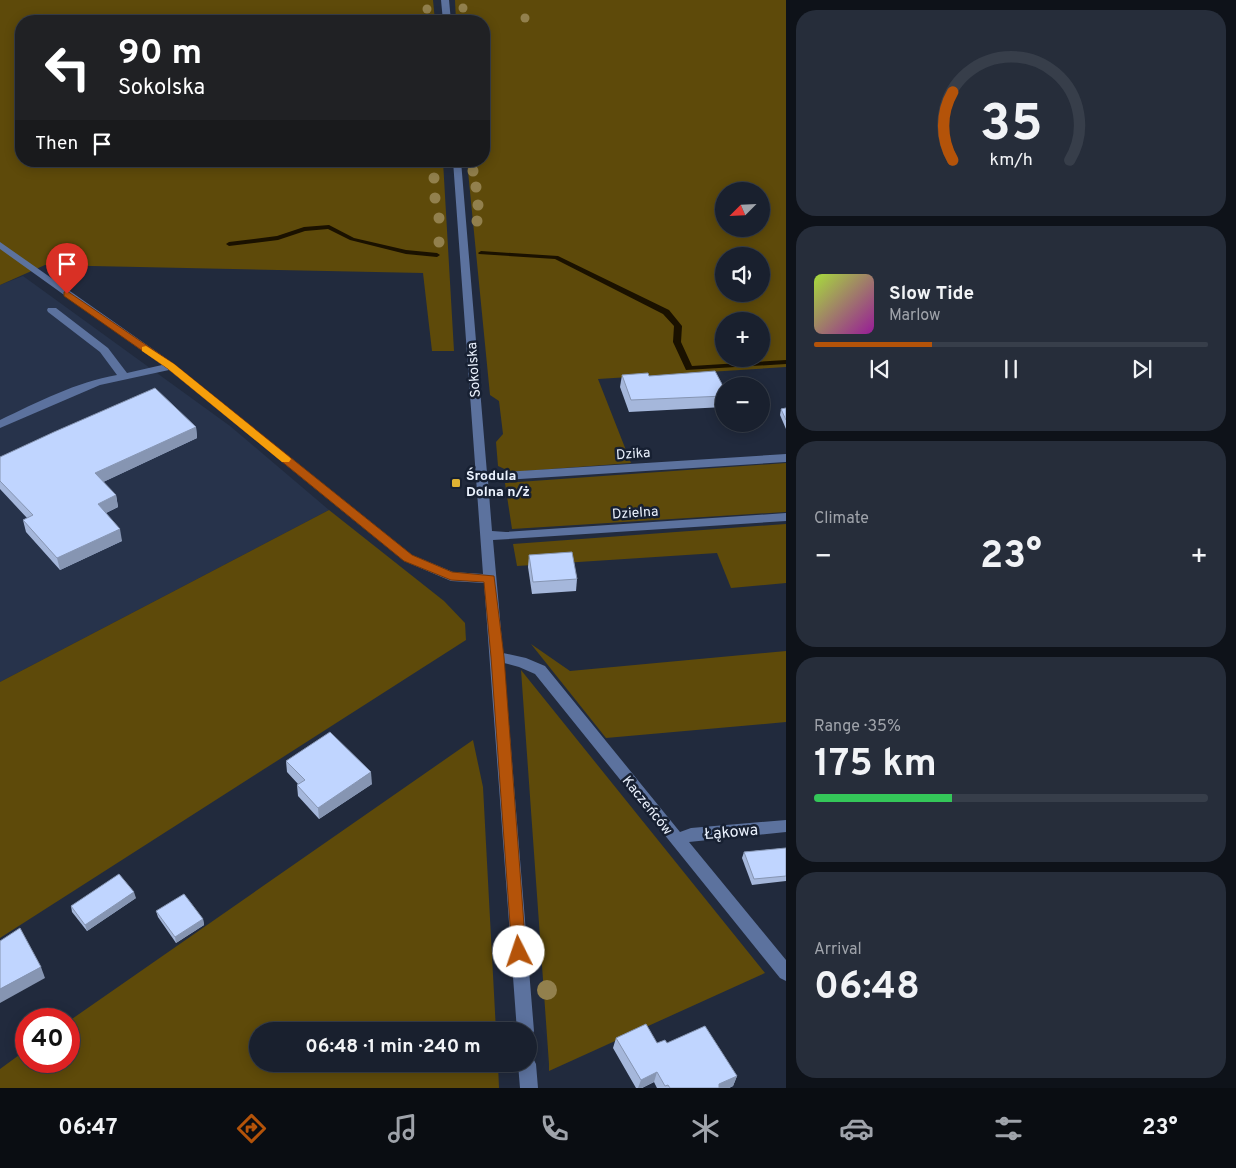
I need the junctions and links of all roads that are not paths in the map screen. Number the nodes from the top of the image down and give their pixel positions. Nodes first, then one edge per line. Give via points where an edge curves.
1 (445, 0) edge
2 (446, 15) edge
3 (457, 167) edge
4 (0, 245) edge
5 (52, 310) dead end
6 (170, 366) junction
7 (124, 376) junction
8 (0, 424) edge
9 (786, 458) edge
10 (481, 477) junction
11 (786, 517) edge
12 (486, 535) junction
13 (490, 579) junction
14 (497, 657) junction
15 (786, 826) edge
16 (677, 840) junction
17 (786, 973) edge
18 (524, 1022) edge
19 (528, 1072) edge
20 (529, 1088) edge

1 - 2 street
3 - 10 street, Sokolska
4 - 6 street
5 - 7 street via 104,350
6 - 7 street via 159,372
6 - 13 street via 408,558 451,576
7 - 8 street via 95,383
9 - 10 street, Dzika
10 - 12 street, Sokolska
11 - 12 street, Dzielna
12 - 13 street, Sokolska
13 - 14 street, Sokolska
14 - 16 street, Kaczeńców via 540,670
14 - 18 street, Sokolska
15 - 16 street, Łąkowa via 692,834
16 - 17 street, Kaczeńców
19 - 20 street

